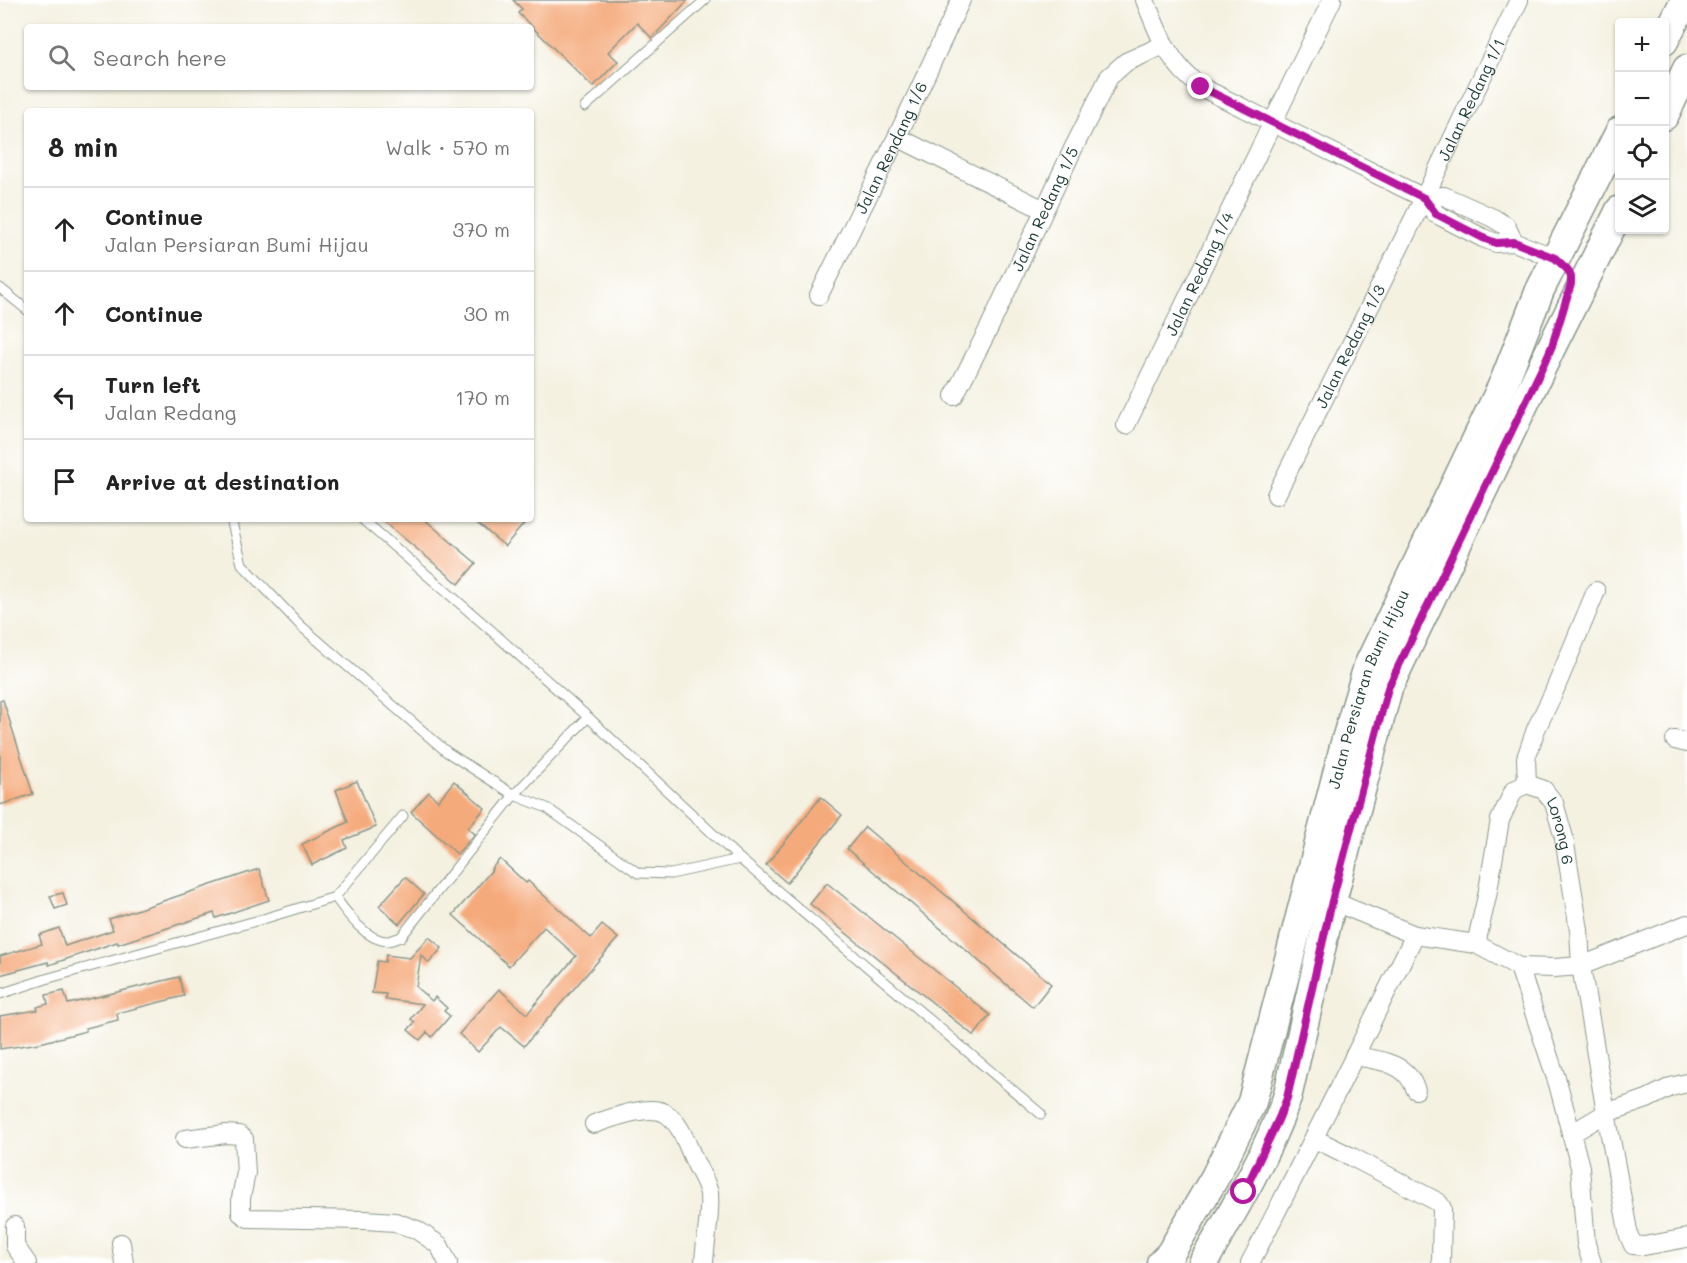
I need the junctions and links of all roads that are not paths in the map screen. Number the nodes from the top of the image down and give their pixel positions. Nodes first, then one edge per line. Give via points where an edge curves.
1 (705, 0) edge
2 (961, 0) edge
3 (1144, 0) edge
4 (1332, 0) edge
5 (1519, 0) edge
6 (1685, 0) edge
7 (1669, 33) edge
8 (1164, 45) junction
9 (1687, 69) edge
10 (585, 107) dead end
11 (1669, 107) edge
12 (1272, 122) junction
13 (897, 137) junction
14 (1615, 141) edge
15 (1424, 198) junction
16 (1044, 210) junction
17 (1615, 211) edge
18 (1615, 220) edge
19 (1555, 258) junction
20 (0, 288) edge
21 (819, 295) dead end
22 (24, 308) edge
23 (1552, 346) junction
24 (954, 396) dead end
25 (1126, 425) dead end
26 (1276, 495) dead end
27 (232, 522) edge
28 (365, 522) edge
29 (1596, 591) dead end
30 (588, 717) junction
31 (1527, 784) junction
32 (514, 795) junction
33 (403, 816) dead end
34 (740, 860) junction
35 (335, 897) junction
36 (1332, 901) junction
37 (1687, 924) edge
38 (1415, 935) junction
39 (1476, 944) junction
40 (1581, 966) junction
41 (1519, 967) junction
42 (0, 994) edge
43 (1354, 1056) junction
44 (1687, 1083) edge
45 (1416, 1090) dead end
46 (1606, 1113) junction
47 (1041, 1114) dead end
48 (594, 1124) dead end
49 (1571, 1134) junction
50 (185, 1139) dead end
51 (1314, 1139) junction
52 (15, 1226) dead end
53 (1687, 1238) edge
54 (121, 1244) dead end
55 (27, 1263) edge
56 (124, 1263) edge
57 (448, 1263) edge
58 (704, 1263) edge
59 (1161, 1263) edge
60 (1203, 1263) edge
61 (1250, 1263) edge
62 (1441, 1263) edge
63 (1592, 1263) edge

1 - 10 lane
2 - 13 street, Jalan Rendang 1/6
3 - 8 street
4 - 12 street, Jalan Redang 1/4
5 - 15 street, Jalan Redang 1/1
6 - 7 main road
8 - 12 street via 1182,72 1201,87
8 - 16 street, Jalan Redang 1/5 via 1126,62 1109,77
9 - 11 main road
12 - 15 street
12 - 25 street, Jalan Redang 1/4
13 - 16 street
13 - 21 street, Jalan Rendang 1/6
14 - 19 main road, Jalan Persiaran Bumi Hijau
15 - 19 street via 1444,196 1493,218 1506,226 1514,242
15 - 26 street, Jalan Redang 1/3
16 - 24 street, Jalan Redang 1/5
17 - 19 main road via 1579,262
18 - 23 main road, Jalan Persiaran Bumi Hijau
19 - 23 main road via 1568,270 1571,284
19 - 59 main road, Jalan Persiaran Bumi Hijau via 1504,382 1368,666 1252,1102 1215,1178
20 - 22 lane
23 - 36 main road, Jalan Persiaran Bumi Hijau via 1388,688
27 - 32 lane via 242,564 301,626 447,752
28 - 30 lane
29 - 31 street via 1536,729 1526,758
30 - 32 lane
30 - 34 lane
31 - 39 street, Lorong 6 via 1514,790 1500,819
31 - 40 street, Lorong 6 via 1544,790 1554,804 1564,838
32 - 34 lane via 547,808 639,873 671,874
32 - 35 lane via 401,937 386,941 366,934
33 - 35 lane
34 - 47 lane
35 - 42 lane
36 - 38 street
36 - 60 main road, Jalan Persiaran Bumi Hijau via 1283,1108 1244,1192
37 - 40 street
38 - 39 street
38 - 43 street
39 - 41 street
40 - 41 street
40 - 46 street, Lorong 6
41 - 49 street
43 - 45 street via 1392,1065 1408,1076
43 - 51 street
44 - 46 street
46 - 49 street
46 - 53 street, Lorong 6 via 1629,1236 1634,1245
48 - 58 street via 650,1110 665,1113 676,1124 709,1194
49 - 63 street via 1580,1167 1586,1244
50 - 57 street via 226,1134 244,1139 246,1173 241,1212 248,1218 395,1222 417,1230 438,1245
51 - 61 street
51 - 62 street via 1438,1202 1442,1208
52 - 55 street via 15,1246
54 - 56 street

